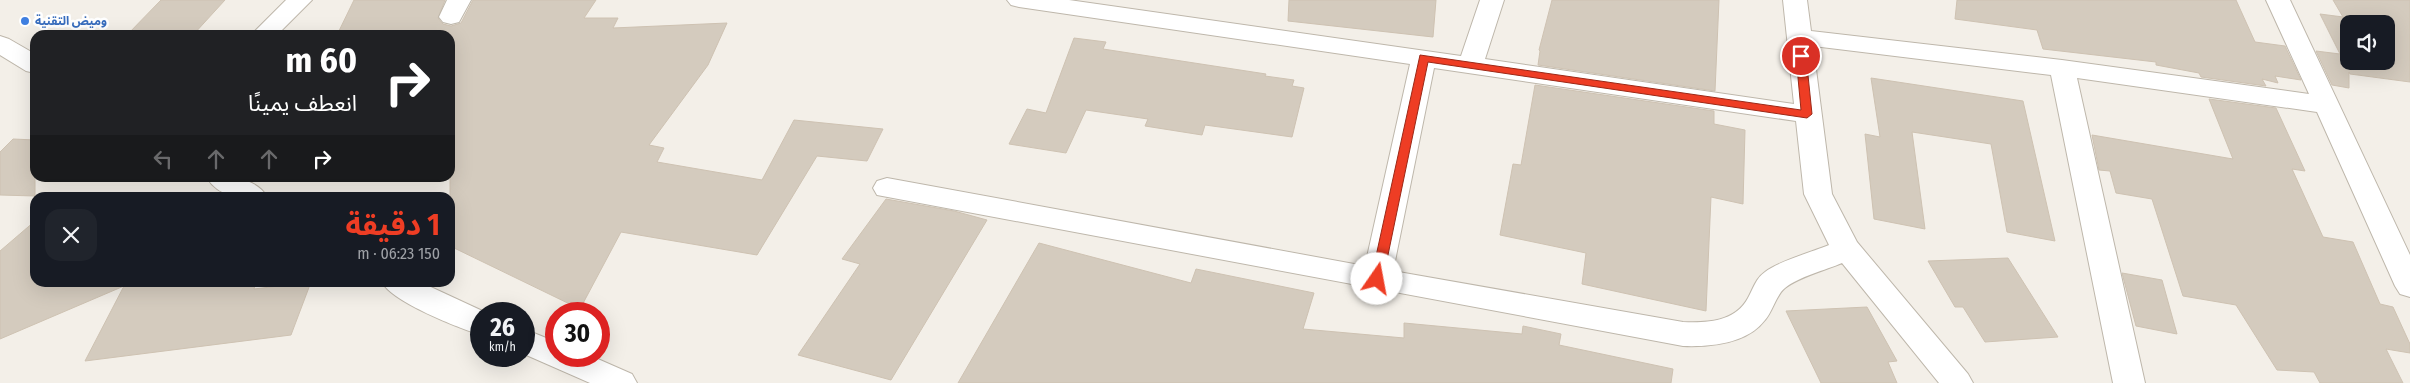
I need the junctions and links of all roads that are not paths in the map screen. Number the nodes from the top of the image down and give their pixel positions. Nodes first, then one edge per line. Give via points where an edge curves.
1 (300, 0) edge
2 (1019, 0) edge
3 (1492, 0) edge
4 (1795, 0) edge
5 (2278, 0) edge
6 (268, 30) edge
7 (1799, 36) junction
8 (0, 44) edge
9 (1424, 58) junction
10 (30, 62) edge
11 (1471, 64) junction
12 (2062, 68) junction
13 (2327, 105) junction
14 (1807, 114) junction
15 (228, 182) edge
16 (887, 188) dead end
17 (244, 192) edge
18 (1848, 249) junction
19 (1377, 279) junction
20 (2410, 286) edge
21 (404, 287) edge
22 (470, 318) edge
23 (584, 367) edge
24 (622, 383) edge
25 (1957, 383) edge
26 (2129, 383) edge

1 - 6 street
2 - 9 street
3 - 11 street
4 - 7 street
5 - 13 street
7 - 12 street
7 - 14 street
8 - 10 street
9 - 11 street
9 - 19 street
11 - 14 street
12 - 13 street
12 - 26 street
13 - 20 street
14 - 18 street via 1818,194
15 - 17 street
16 - 19 street
18 - 19 street via 1777,278 1769,284 1752,316 1722,332 1703,335
18 - 25 street
21 - 22 street
23 - 24 street

